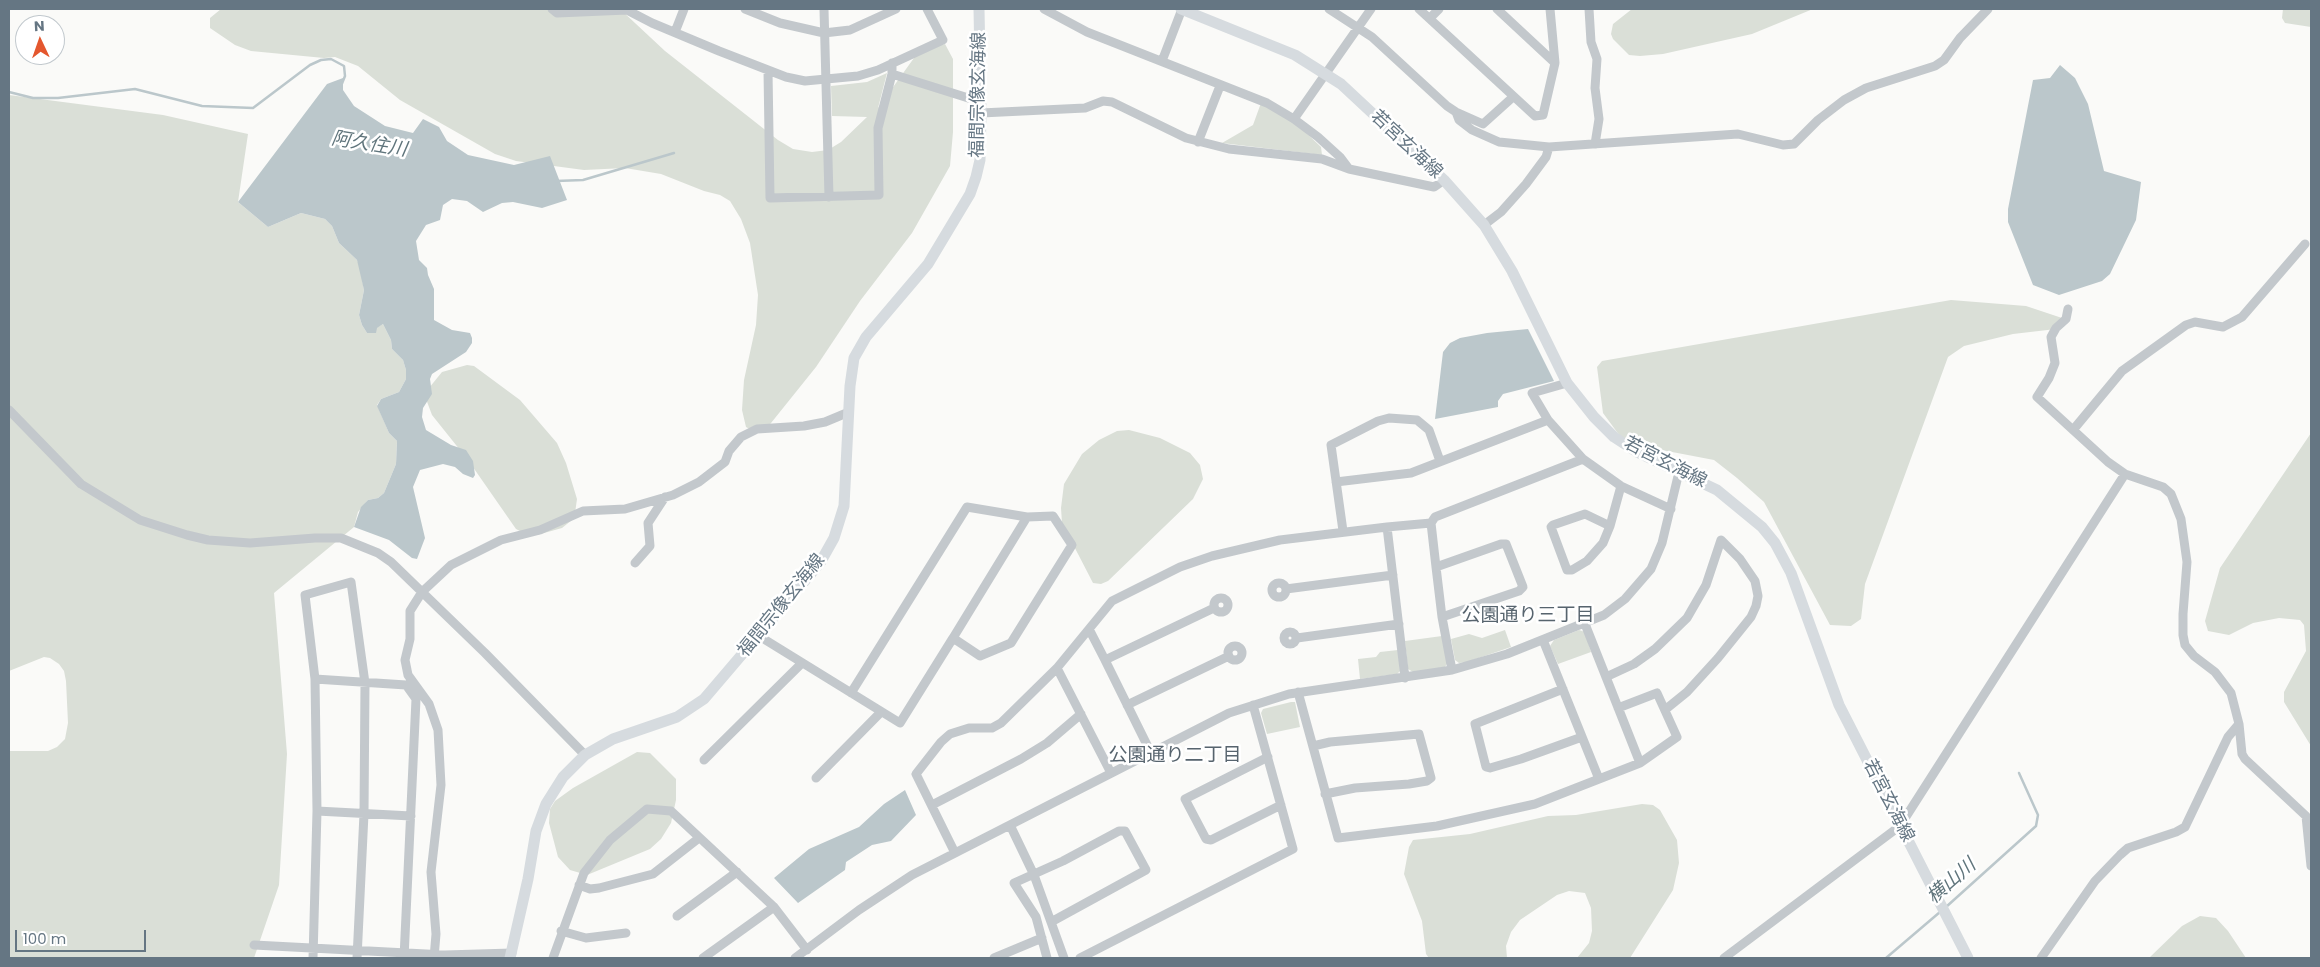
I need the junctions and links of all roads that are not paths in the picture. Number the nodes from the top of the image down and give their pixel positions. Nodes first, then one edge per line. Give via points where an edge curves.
1 (552, 9) edge
2 (626, 9) edge
3 (684, 9) edge
4 (745, 9) edge
5 (824, 9) edge
6 (896, 9) edge
7 (927, 9) edge
8 (979, 9) edge
9 (1044, 9) edge
10 (1182, 9) edge
11 (1329, 9) edge
12 (1371, 9) edge
13 (1419, 9) edge
14 (1438, 9) edge
15 (1497, 9) edge
16 (1550, 9) edge
17 (1589, 9) edge
18 (1988, 9) edge
19 (1430, 18) junction
20 (1358, 26) junction
21 (675, 32) junction
22 (824, 33) junction
23 (1162, 61) junction
24 (892, 63) junction
25 (1555, 63) junction
26 (768, 71) junction
27 (1326, 73) junction
28 (892, 74) junction
29 (826, 80) junction
30 (1220, 86) junction
31 (1513, 97) junction
32 (981, 108) junction
33 (1456, 112) junction
34 (1294, 118) junction
35 (1198, 142) junction
36 (1595, 144) junction
37 (1549, 147) junction
38 (1349, 169) junction
39 (1444, 180) junction
40 (829, 197) junction
41 (1484, 225) junction
42 (2304, 244) dead end
43 (2068, 310) dead end
44 (1567, 383) junction
45 (9, 410) edge
46 (848, 412) junction
47 (1548, 420) junction
48 (2074, 430) junction
49 (1583, 459) junction
50 (1440, 461) junction
51 (1679, 472) junction
52 (2125, 474) junction
53 (1336, 482) junction
54 (1621, 486) junction
55 (665, 497) junction
56 (1671, 508) junction
57 (1027, 517) junction
58 (1431, 523) junction
59 (1610, 526) junction
60 (1387, 527) junction
61 (1343, 532) junction
62 (635, 563) dead end
63 (1436, 567) junction
64 (1393, 575) junction
65 (1286, 590) dead end
66 (422, 592) junction
67 (1214, 608) dead end
68 (1442, 617) junction
69 (1398, 624) junction
70 (1585, 624) junction
71 (1089, 629) junction
72 (759, 636) junction
73 (953, 638) junction
74 (1297, 638) dead end
75 (1543, 640) junction
76 (1229, 656) dead end
77 (1105, 660) junction
78 (802, 663) junction
79 (1058, 668) junction
80 (1452, 670) junction
81 (1606, 677) junction
82 (1405, 678) junction
83 (315, 679) junction
84 (365, 683) junction
85 (1563, 689) junction
86 (1298, 692) junction
87 (851, 693) junction
88 (1253, 704) junction
89 (1127, 705) junction
90 (1618, 708) junction
91 (1666, 709) junction
92 (882, 712) junction
93 (1081, 714) junction
94 (2239, 724) junction
95 (1582, 736) junction
96 (1313, 746) junction
97 (581, 751) junction
98 (1151, 752) junction
99 (1268, 757) junction
100 (704, 760) dead end
101 (1640, 763) junction
102 (1111, 773) junction
103 (816, 778) dead end
104 (1599, 780) junction
105 (1325, 794) junction
106 (932, 805) junction
107 (1281, 805) junction
108 (317, 811) junction
109 (364, 814) junction
110 (410, 816) junction
111 (1010, 825) junction
112 (1900, 826) junction
113 (699, 838) junction
114 (955, 853) junction
115 (2311, 866) edge
116 (737, 872) junction
117 (1034, 875) junction
118 (579, 885) junction
119 (774, 907) junction
120 (677, 916) dead end
121 (1051, 922) junction
122 (561, 931) junction
123 (626, 933) dead end
124 (1042, 938) junction
125 (254, 945) dead end
126 (806, 950) junction
127 (313, 953) edge
128 (357, 954) edge
129 (404, 955) edge
130 (434, 956) edge
131 (511, 956) edge
132 (553, 958) edge
133 (703, 958) edge
134 (795, 958) edge
135 (994, 958) edge
136 (1047, 958) edge
137 (1064, 958) edge
138 (1080, 958) edge
139 (1724, 958) edge
140 (1968, 958) edge
141 (2041, 958) edge

1 - 2 street via 557,13
2 - 21 street
3 - 21 street
4 - 22 street via 780,23
5 - 22 street
6 - 22 street via 850,30
7 - 24 street via 942,40
8 - 32 main road, 福間宗像玄海線
9 - 23 street via 1087,32
10 - 23 street
10 - 27 main road, 若宮玄海線 via 1274,46
11 - 20 street
12 - 20 street
13 - 19 street
14 - 19 street
15 - 25 street
16 - 25 street
17 - 36 street via 1591,42 1597,58 1595,88 1599,119
18 - 36 street via 1944,60 1935,66 1866,88 1844,100 1794,144 1783,145 1738,134
19 - 31 street
20 - 27 street
20 - 33 street
21 - 26 street
22 - 29 street
23 - 30 street
24 - 28 street
24 - 29 street via 858,76
25 - 31 street via 1543,114 1535,116
26 - 29 street via 805,80
26 - 40 street via 770,198
27 - 34 street
27 - 39 main road, 若宮玄海線
28 - 32 street
28 - 40 street via 876,143 879,195
29 - 40 street
30 - 34 street
30 - 35 street
31 - 33 street via 1483,124
32 - 35 street via 1085,108 1104,101
32 - 46 main road, 福間宗像玄海線 via 980,160 970,194 928,264 859,348 852,368
33 - 37 street via 1459,120 1472,130 1499,142
34 - 38 street via 1340,156
35 - 38 street via 1229,150 1322,159
36 - 37 street
37 - 41 street via 1546,157 1526,184 1501,212
38 - 39 street via 1434,186
39 - 41 main road, 若宮玄海線
41 - 44 main road, 若宮玄海線 via 1512,271
42 - 48 street via 2242,317 2223,327 2195,322 2186,325 2122,371
43 - 48 street via 2066,319 2051,337 2055,363 2037,397
44 - 47 street via 1532,393
44 - 51 main road, 若宮玄海線 via 1614,436
45 - 66 street via 81,484 140,520 187,535 234,542 315,538 348,540 378,553
46 - 55 street via 825,422 757,429 741,436 729,450 725,462 700,482
46 - 72 main road, 福間宗像玄海線 via 844,506 839,526 820,563
47 - 49 street
47 - 50 street
48 - 52 street
49 - 54 street
49 - 58 street via 1435,517
50 - 53 street via 1411,473
50 - 53 street via 1425,425 1417,420 1389,418 1331,445
51 - 56 street
51 - 112 main road, 若宮玄海線 via 1717,490 1739,506 1762,527 1784,556 1839,705
52 - 94 street via 2163,487 2177,504 2187,562 2183,614 2185,645 2223,681 2234,703
52 - 112 street
53 - 61 street
54 - 56 street
54 - 59 street
55 - 62 street via 648,523 650,546
55 - 66 street via 625,509 583,511 540,530 501,540 451,565
56 - 70 street via 1662,543 1643,580 1615,608
57 - 73 street
57 - 73 street via 1053,516 1072,545 1011,643 980,656
57 - 87 street via 967,506
58 - 60 street
58 - 63 street
59 - 59 street via 1603,544 1587,561 1567,570 1551,527 1553,524 1585,514
60 - 61 street
60 - 64 street
61 - 71 street via 1236,549 1180,568 1112,601
63 - 68 street
63 - 68 street via 1506,544 1523,587
64 - 65 street
64 - 69 street
66 - 97 street
66 - 130 street via 410,611 411,636 405,660 408,675 429,704 438,730 441,785 431,872 436,934
67 - 77 street
68 - 80 street
69 - 74 street
69 - 82 street
70 - 75 street
70 - 81 street
71 - 77 street
71 - 79 street
72 - 78 street
72 - 97 main road, 福間宗像玄海線 via 716,687 690,709 664,722
73 - 92 street via 900,724
75 - 80 street
75 - 85 street
76 - 89 street
77 - 89 street
78 - 87 street
78 - 100 street
79 - 93 street
79 - 106 street via 1001,723 992,728 959,730 941,742 916,774
80 - 82 street
81 - 90 street
81 - 91 street via 1634,664 1655,649 1686,618 1706,585 1721,540 1755,581 1756,606 1718,658 1687,692
82 - 86 street
83 - 84 street
83 - 84 street via 305,595 351,582
83 - 108 street
84 - 109 street
84 - 110 street via 406,685 416,700
85 - 95 street
85 - 95 street via 1475,724 1486,767 1521,759
86 - 88 street
86 - 96 street
87 - 92 street
88 - 98 street
88 - 99 street
89 - 98 street
90 - 91 street via 1657,692
90 - 101 street
91 - 101 street via 1677,737
92 - 103 street
93 - 102 street
93 - 106 street via 1021,759
94 - 115 street via 2245,759 2306,816
94 - 141 street via 2228,737 2185,827 2128,848 2120,855 2095,881
95 - 104 street
96 - 105 street
96 - 105 street via 1419,734 1431,778 1409,784
97 - 131 main road, 福間宗像玄海線 via 540,816
98 - 102 street
99 - 107 street
99 - 107 street via 1185,799 1206,839 1211,840
101 - 104 street
102 - 111 street
104 - 105 street via 1535,804 1470,820 1338,838
106 - 114 street
107 - 138 street via 1293,849
108 - 109 street
108 - 127 street
109 - 110 street
109 - 128 street
110 - 129 street
111 - 114 street
111 - 117 street
112 - 139 street
112 - 140 main road, 若宮玄海線
113 - 116 street
113 - 118 street via 653,874 599,888
113 - 118 street via 671,811 647,809 598,854
114 - 126 street via 884,892
116 - 119 street
116 - 120 street
117 - 121 street
117 - 121 street via 1125,830 1146,870
117 - 124 street via 1014,883 1036,917
118 - 122 street
119 - 126 street
119 - 133 street
121 - 137 street
122 - 123 street via 586,938
122 - 132 street
124 - 135 street
124 - 136 street
125 - 127 street
126 - 134 street
127 - 128 street
128 - 129 street
129 - 130 street
130 - 131 street

